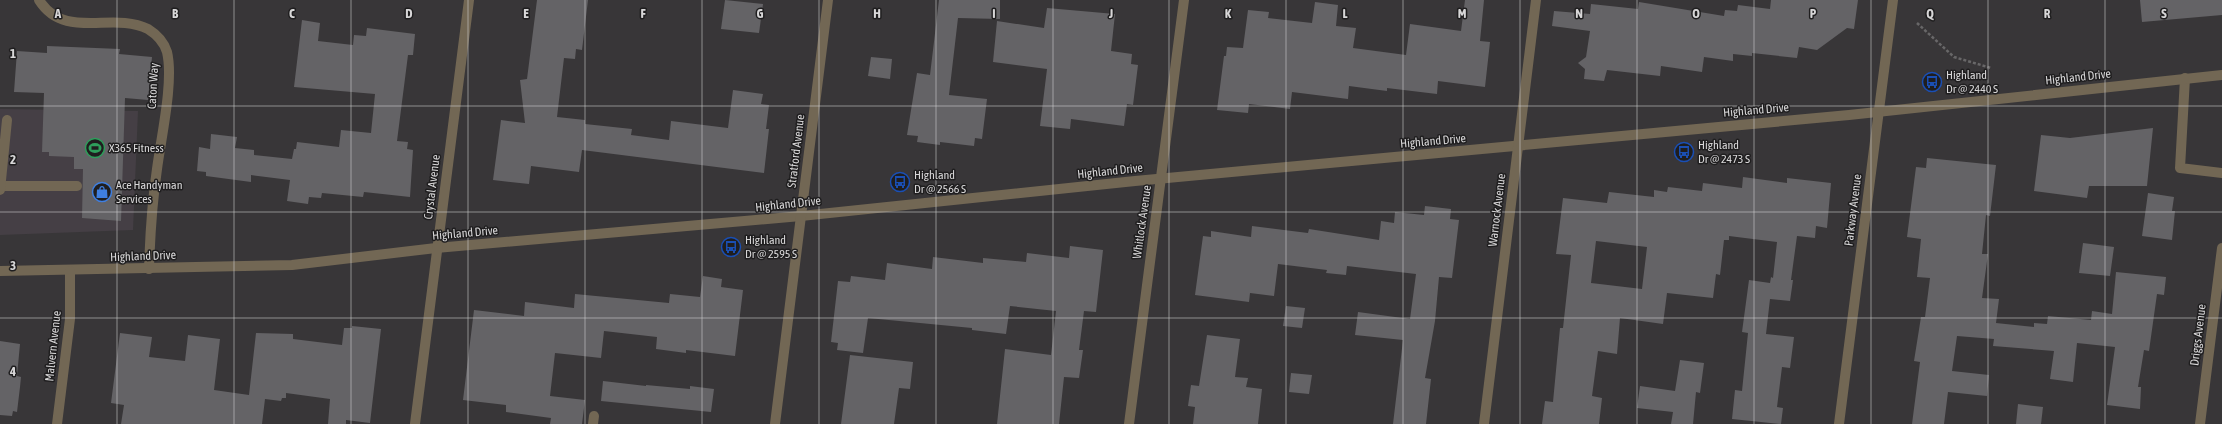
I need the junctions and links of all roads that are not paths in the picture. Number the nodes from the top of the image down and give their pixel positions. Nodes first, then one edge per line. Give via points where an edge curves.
1 (39, 0) edge
2 (469, 0) edge
3 (828, 0) edge
4 (1184, 0) edge
5 (1536, 0) edge
6 (1893, 0) edge
7 (2222, 74) edge
8 (2185, 78) junction
9 (1878, 112) junction
10 (7, 120) dead end
11 (1518, 147) junction
12 (2222, 173) edge
13 (1161, 179) junction
14 (0, 186) edge
15 (77, 186) dead end
16 (0, 190) edge
17 (801, 216) junction
18 (436, 248) junction
19 (2222, 248) edge
20 (149, 269) junction
21 (70, 271) junction
22 (0, 272) edge
23 (57, 424) edge
24 (415, 424) edge
25 (775, 424) edge
26 (1129, 424) edge
27 (1484, 424) edge
28 (1839, 424) edge
29 (2200, 424) edge

1 - 20 street, Caton Way via 45,10 67,22 125,24 148,29 159,38 167,52 168,88 152,205
2 - 18 street, Crystal Avenue
3 - 17 street, Stratford Avenue
4 - 13 street, Whitlock Avenue
5 - 11 street, Warnock Avenue
6 - 9 street, Parkway Avenue
7 - 8 street, Highland Drive
8 - 9 street, Highland Drive
8 - 12 street via 2180,168
9 - 11 street, Highland Drive
9 - 28 street, Parkway Avenue
10 - 14 street
11 - 13 street, Highland Drive
11 - 27 street, Warnock Avenue
13 - 17 street, Highland Drive
13 - 26 street, Whitlock Avenue
14 - 15 street
14 - 16 street
17 - 18 street, Highland Drive
17 - 25 street, Stratford Avenue
18 - 20 street, Highland Drive via 292,265
18 - 24 street, Crystal Avenue
19 - 29 street, Driggs Avenue
20 - 21 street, Highland Drive
21 - 22 street, Highland Drive
21 - 23 street, Malvern Avenue via 70,318

